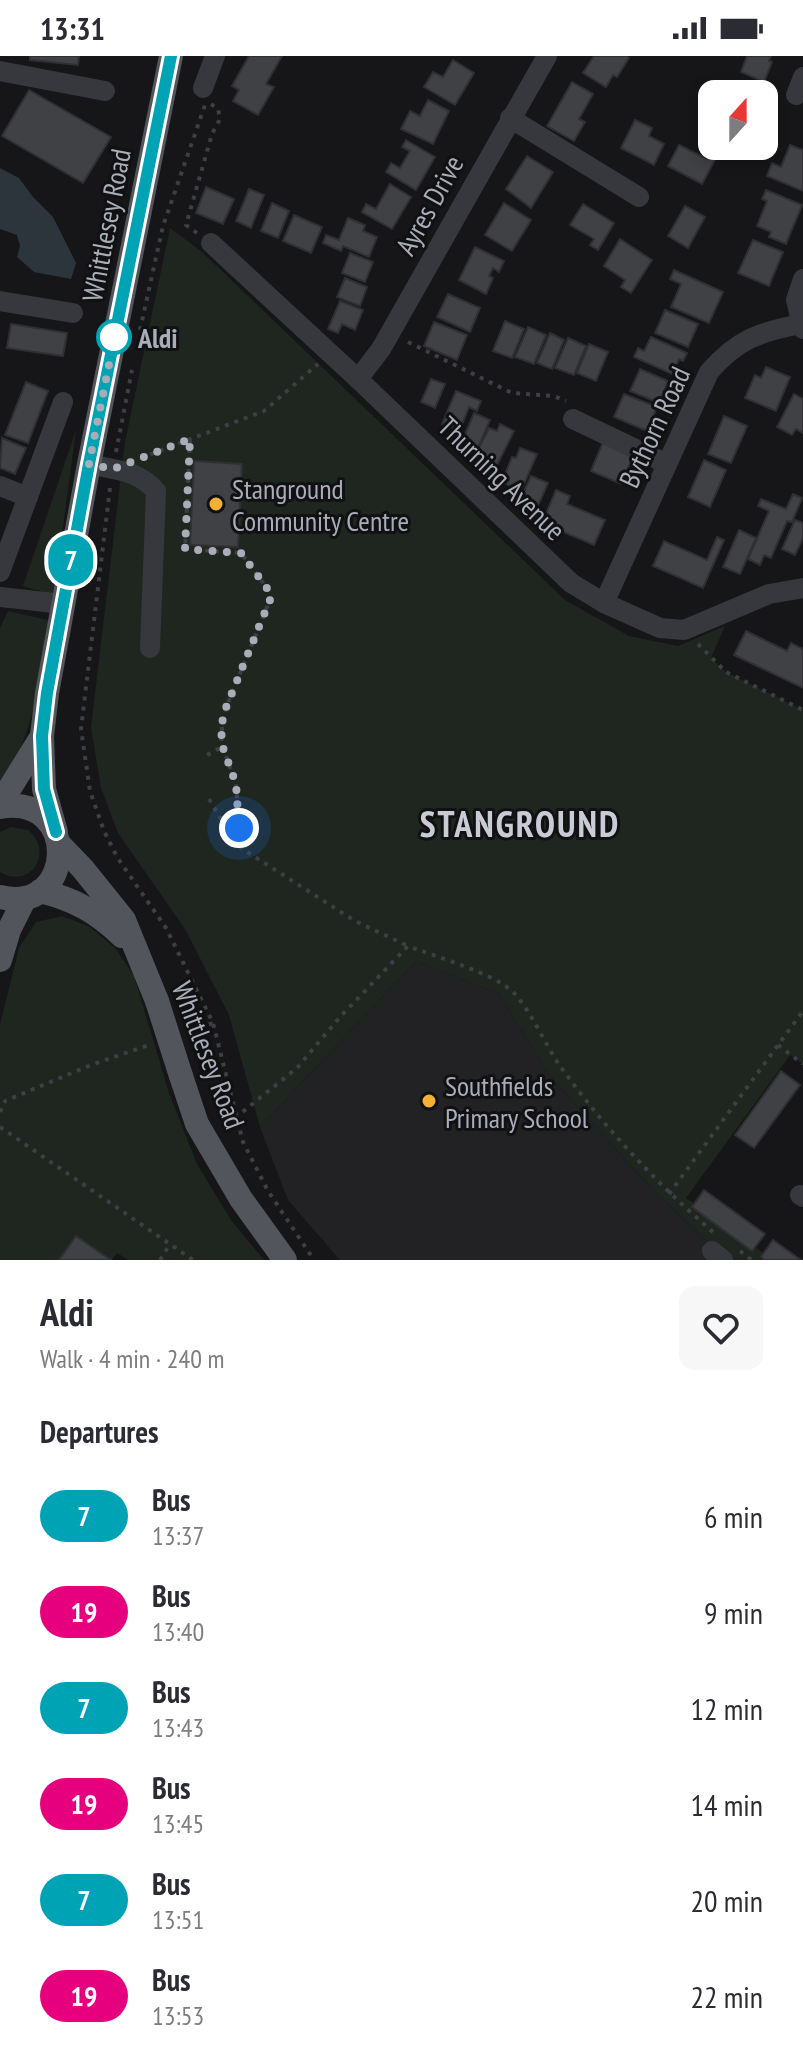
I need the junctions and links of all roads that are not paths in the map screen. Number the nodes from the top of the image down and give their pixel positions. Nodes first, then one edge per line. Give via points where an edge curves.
1 (171, 56) edge
2 (547, 56) edge
3 (208, 61) edge
4 (0, 71) edge
5 (105, 91) dead end
6 (204, 94) road end
7 (510, 118) junction
8 (639, 197) dead end
9 (211, 243) road end
10 (803, 279) edge
11 (0, 301) edge
12 (73, 313) dead end
13 (802, 327) edge
14 (358, 379) junction
15 (63, 402) dead end
16 (570, 411) road end
17 (667, 464) junction
18 (101, 467) junction
19 (0, 486) edge
20 (28, 497) junction
21 (0, 572) edge
22 (803, 588) edge
23 (0, 597) edge
24 (604, 603) junction
25 (63, 604) junction
26 (150, 648) dead end
27 (42, 736) junction
28 (0, 805) edge
29 (58, 838) junction
30 (33, 894) junction
31 (0, 897) edge
32 (135, 948) junction
33 (0, 960) edge
34 (285, 1260) edge

1 - 18 main road, Whittlesey Road
2 - 7 street, Ayres Drive
3 - 6 street
4 - 5 street
7 - 8 street
7 - 14 street, Ayres Drive via 390,333
9 - 14 street, Thurning Avenue
10 - 13 street via 796,300
11 - 12 street
13 - 17 street, Bythorn Road via 775,329 728,350 709,372
14 - 24 street, Thurning Avenue via 571,583
15 - 20 street
16 - 17 street
17 - 24 street, Bythorn Road
18 - 25 main road, Whittlesey Road
18 - 26 street via 133,473 156,491
19 - 20 street
20 - 21 street
22 - 24 street, Thurning Avenue via 769,594 684,630 660,628
23 - 25 street
25 - 27 main road, Whittlesey Road
27 - 28 main road, Whittlesey Road
27 - 29 main road, Whittlesey Road via 44,789
28 - 29 main road via 37,812
29 - 30 main road via 57,871
29 - 32 main road, Whittlesey Road via 124,920
30 - 31 main road, Whittlesey Road
30 - 32 main road, Whittlesey Road via 69,898 100,915
30 - 33 main road via 9,930
32 - 34 main road, Whittlesey Road, bridge via 197,1124

